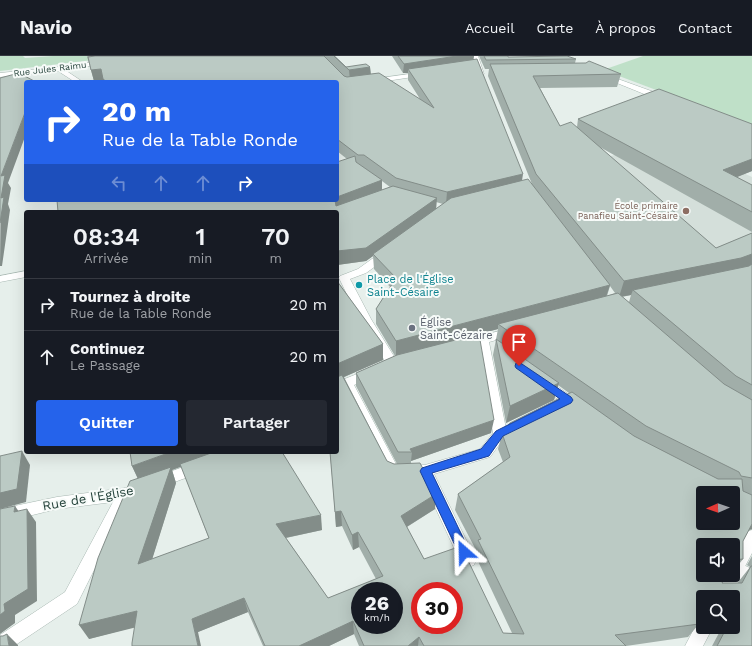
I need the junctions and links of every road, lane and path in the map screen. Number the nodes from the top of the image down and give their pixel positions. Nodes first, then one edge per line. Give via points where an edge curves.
1 (475, 56) edge
2 (111, 62) edge
3 (59, 69) junction
4 (480, 72) edge
5 (432, 73) edge
6 (0, 75) edge
7 (600, 75) edge
8 (77, 80) edge
9 (363, 83) edge
10 (670, 102) edge
11 (392, 249) edge
12 (24, 274) edge
13 (340, 277) edge
14 (0, 279) edge
15 (520, 330) edge
16 (483, 340) junction
17 (453, 348) edge
18 (496, 349) edge
19 (535, 377) edge
20 (342, 385) edge
21 (568, 400) junction
22 (554, 407) edge
23 (586, 413) edge
24 (513, 427) edge
25 (500, 434) junction
26 (212, 463) edge
27 (425, 471) junction
28 (124, 494) junction
29 (0, 516) edge
30 (752, 536) edge
31 (740, 560) edge
32 (475, 576) edge
33 (740, 577) edge
34 (752, 578) edge
35 (700, 634) edge
36 (0, 645) edge
37 (694, 646) edge

1 - 4 street
2 - 3 street, Rue Jules Raimu
3 - 6 street, Rue Jules Raimu
3 - 8 street
5 - 9 street
7 - 10 street
11 - 13 street via 362,271
12 - 14 street
13 - 20 street via 365,319 396,362
15 - 16 street
16 - 17 street
16 - 18 street
16 - 25 street
19 - 21 street
20 - 27 street via 393,472
21 - 22 street
21 - 23 street
24 - 25 street
25 - 27 street via 485,452
26 - 28 street, Rue de l'Église
27 - 32 street
28 - 29 street, Rue de l'Église via 57,503
28 - 36 street via 71,598
30 - 31 street
33 - 34 street
35 - 37 street

